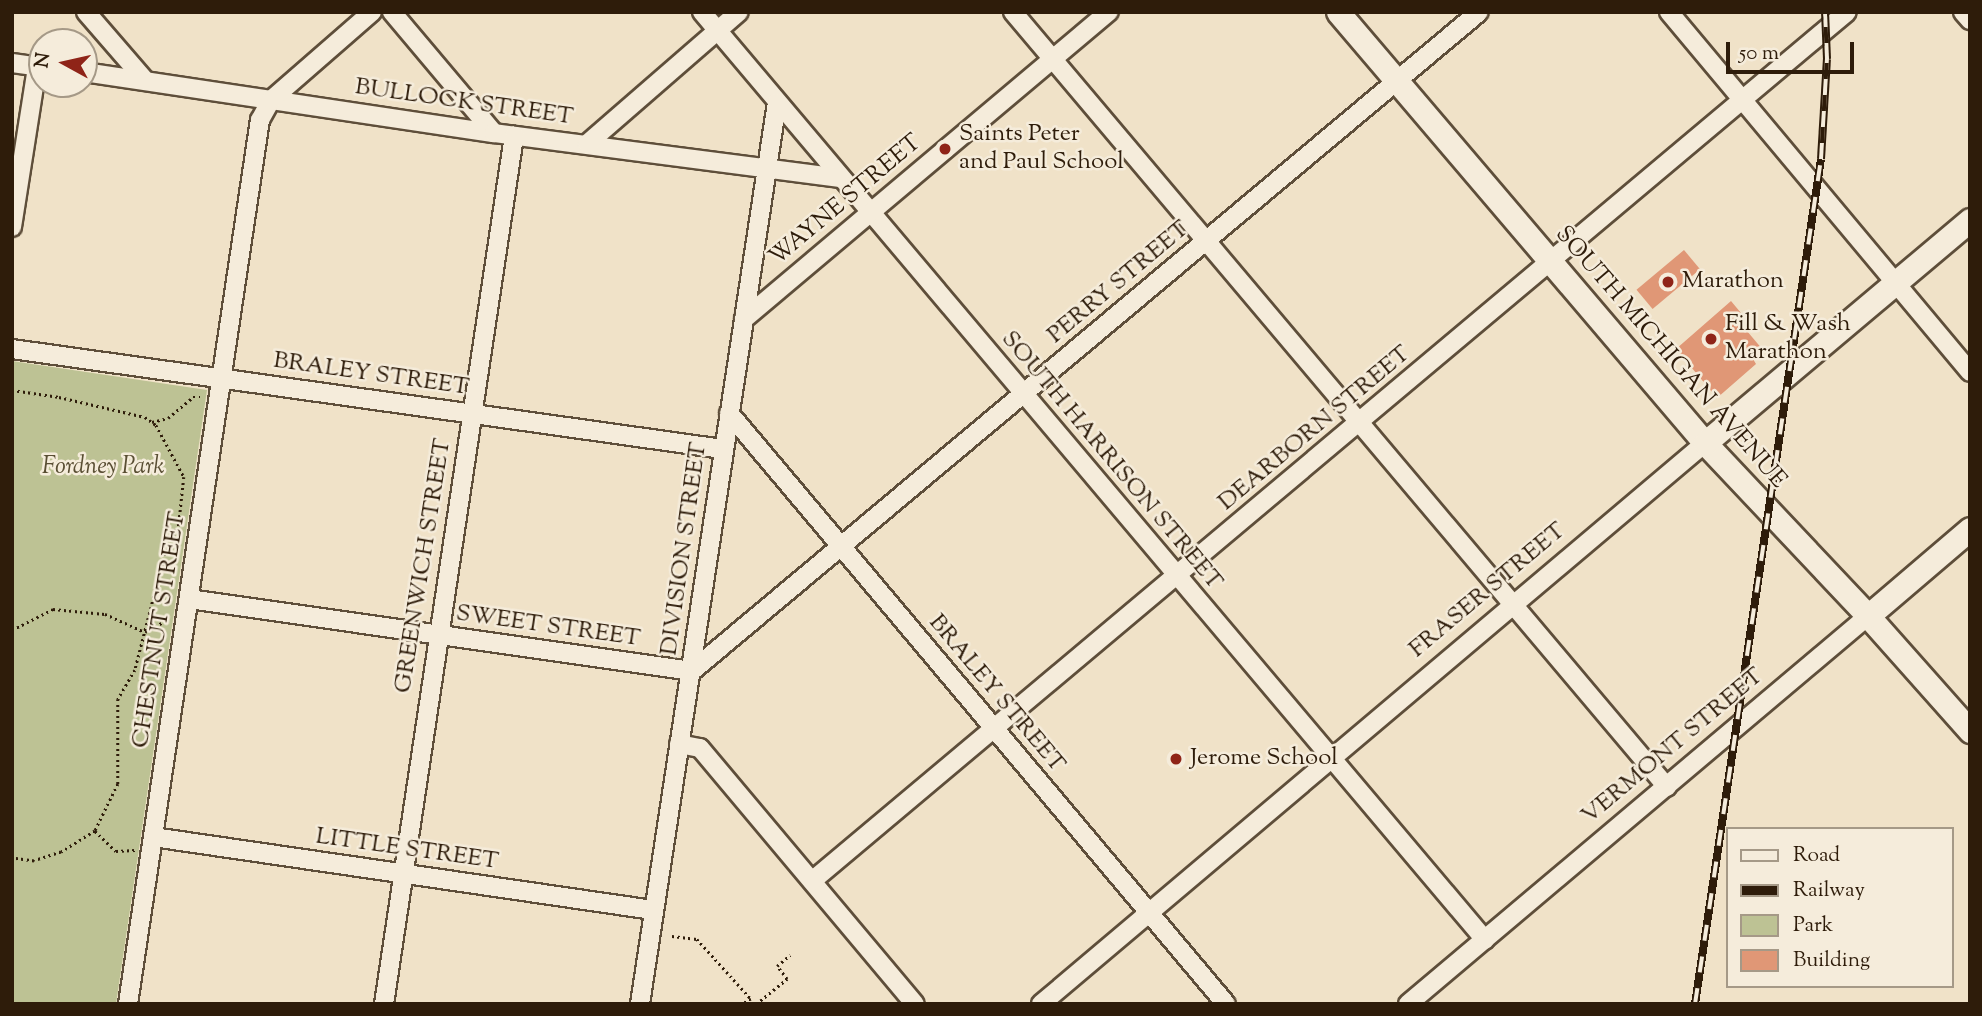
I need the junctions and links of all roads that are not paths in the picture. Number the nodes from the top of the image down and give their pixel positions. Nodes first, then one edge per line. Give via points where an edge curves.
1 (86, 12) edge
2 (372, 12) edge
3 (393, 12) edge
4 (702, 12) edge
5 (739, 12) edge
6 (1013, 12) edge
7 (1109, 12) edge
8 (1338, 12) edge
9 (1479, 12) edge
10 (1669, 12) edge
11 (1847, 12) edge
12 (1963, 12) edge
13 (1970, 20) edge
14 (717, 30) junction
15 (1053, 60) junction
16 (98, 74) edge
17 (144, 79) junction
18 (1397, 83) junction
19 (35, 98) edge
20 (271, 100) junction
21 (1743, 100) junction
22 (777, 102) junction
23 (494, 134) junction
24 (514, 136) junction
25 (587, 144) junction
26 (767, 169) junction
27 (839, 178) junction
28 (870, 214) junction
29 (1970, 220) edge
30 (12, 227) edge
31 (1206, 243) junction
32 (1550, 262) junction
33 (1895, 283) junction
34 (744, 319) junction
35 (12, 349) edge
36 (1970, 372) edge
37 (223, 380) junction
38 (1022, 395) junction
39 (472, 413) junction
40 (729, 413) junction
41 (1359, 424) junction
42 (1705, 443) junction
43 (723, 449) junction
44 (1970, 529) edge
45 (842, 548) junction
46 (1177, 577) junction
47 (189, 599) junction
48 (1512, 606) junction
49 (1868, 615) junction
50 (438, 637) junction
51 (692, 671) junction
52 (994, 730) junction
53 (1970, 731) edge
54 (679, 744) junction
55 (1329, 758) junction
56 (1667, 787) junction
57 (148, 842) junction
58 (404, 874) junction
59 (812, 881) junction
60 (653, 910) junction
61 (1147, 913) junction
62 (1485, 940) junction
63 (128, 1004) edge
64 (384, 1004) edge
65 (640, 1004) edge
66 (915, 1004) edge
67 (1041, 1004) edge
68 (1226, 1004) edge
69 (1408, 1004) edge

1 - 17 street
2 - 20 street
3 - 23 street
4 - 14 street, SOUTH HARRISON STREET
5 - 14 street
6 - 15 street
7 - 15 street, WAYNE STREET
8 - 18 street, SOUTH MICHIGAN AVENUE
9 - 18 street, PERRY STREET
10 - 21 street
11 - 21 street, DEARBORN STREET
12 - 13 street
14 - 22 street, SOUTH HARRISON STREET
14 - 25 street
15 - 28 street, WAYNE STREET
15 - 31 street
16 - 17 street, BULLOCK STREET
17 - 20 street, BULLOCK STREET
18 - 31 street, PERRY STREET
18 - 32 street, SOUTH MICHIGAN AVENUE
19 - 30 street
20 - 23 street, BULLOCK STREET
20 - 37 street, CHESTNUT STREET via 260,120
21 - 32 street, DEARBORN STREET
21 - 33 street
22 - 26 street, DIVISION STREET
22 - 27 street, SOUTH HARRISON STREET
23 - 24 street, BULLOCK STREET
24 - 25 street, BULLOCK STREET
24 - 39 street, GREENWICH STREET
25 - 26 street, BULLOCK STREET
26 - 27 street, BULLOCK STREET
26 - 34 street, DIVISION STREET
27 - 28 street, SOUTH HARRISON STREET
28 - 34 street, WAYNE STREET
28 - 38 street, SOUTH HARRISON STREET
29 - 33 street, FRASER STREET
31 - 38 street, PERRY STREET
31 - 41 street
32 - 41 street, DEARBORN STREET
32 - 42 street, SOUTH MICHIGAN AVENUE
33 - 36 street
33 - 42 street, FRASER STREET
34 - 40 street, DIVISION STREET
35 - 37 street, BRALEY STREET
37 - 39 street, BRALEY STREET
37 - 47 street, CHESTNUT STREET
38 - 45 street, PERRY STREET
38 - 46 street, SOUTH HARRISON STREET
39 - 43 street, BRALEY STREET
39 - 50 street, GREENWICH STREET
40 - 43 street, DIVISION STREET
40 - 45 street, BRALEY STREET
41 - 46 street, DEARBORN STREET
41 - 48 street
42 - 48 street, FRASER STREET
42 - 49 street, SOUTH MICHIGAN AVENUE
43 - 51 street, DIVISION STREET
44 - 49 street, VERMONT STREET
45 - 51 street, PERRY STREET
45 - 52 street, BRALEY STREET
46 - 52 street, DEARBORN STREET
46 - 55 street, SOUTH HARRISON STREET
47 - 50 street, SWEET STREET
47 - 57 street, CHESTNUT STREET
48 - 55 street, FRASER STREET
48 - 56 street
49 - 53 street, SOUTH MICHIGAN AVENUE
49 - 56 street, VERMONT STREET
50 - 51 street, SWEET STREET
50 - 58 street, GREENWICH STREET
51 - 54 street, DIVISION STREET
52 - 59 street, DEARBORN STREET
52 - 61 street, BRALEY STREET
54 - 59 street via 700,748
54 - 60 street, DIVISION STREET
55 - 61 street, FRASER STREET
55 - 62 street, SOUTH HARRISON STREET
56 - 62 street, VERMONT STREET
57 - 58 street, LITTLE STREET
57 - 63 street, CHESTNUT STREET
58 - 60 street, LITTLE STREET
58 - 64 street, GREENWICH STREET
59 - 66 street
60 - 65 street, DIVISION STREET
61 - 67 street, FRASER STREET
61 - 68 street, BRALEY STREET
62 - 69 street, VERMONT STREET

